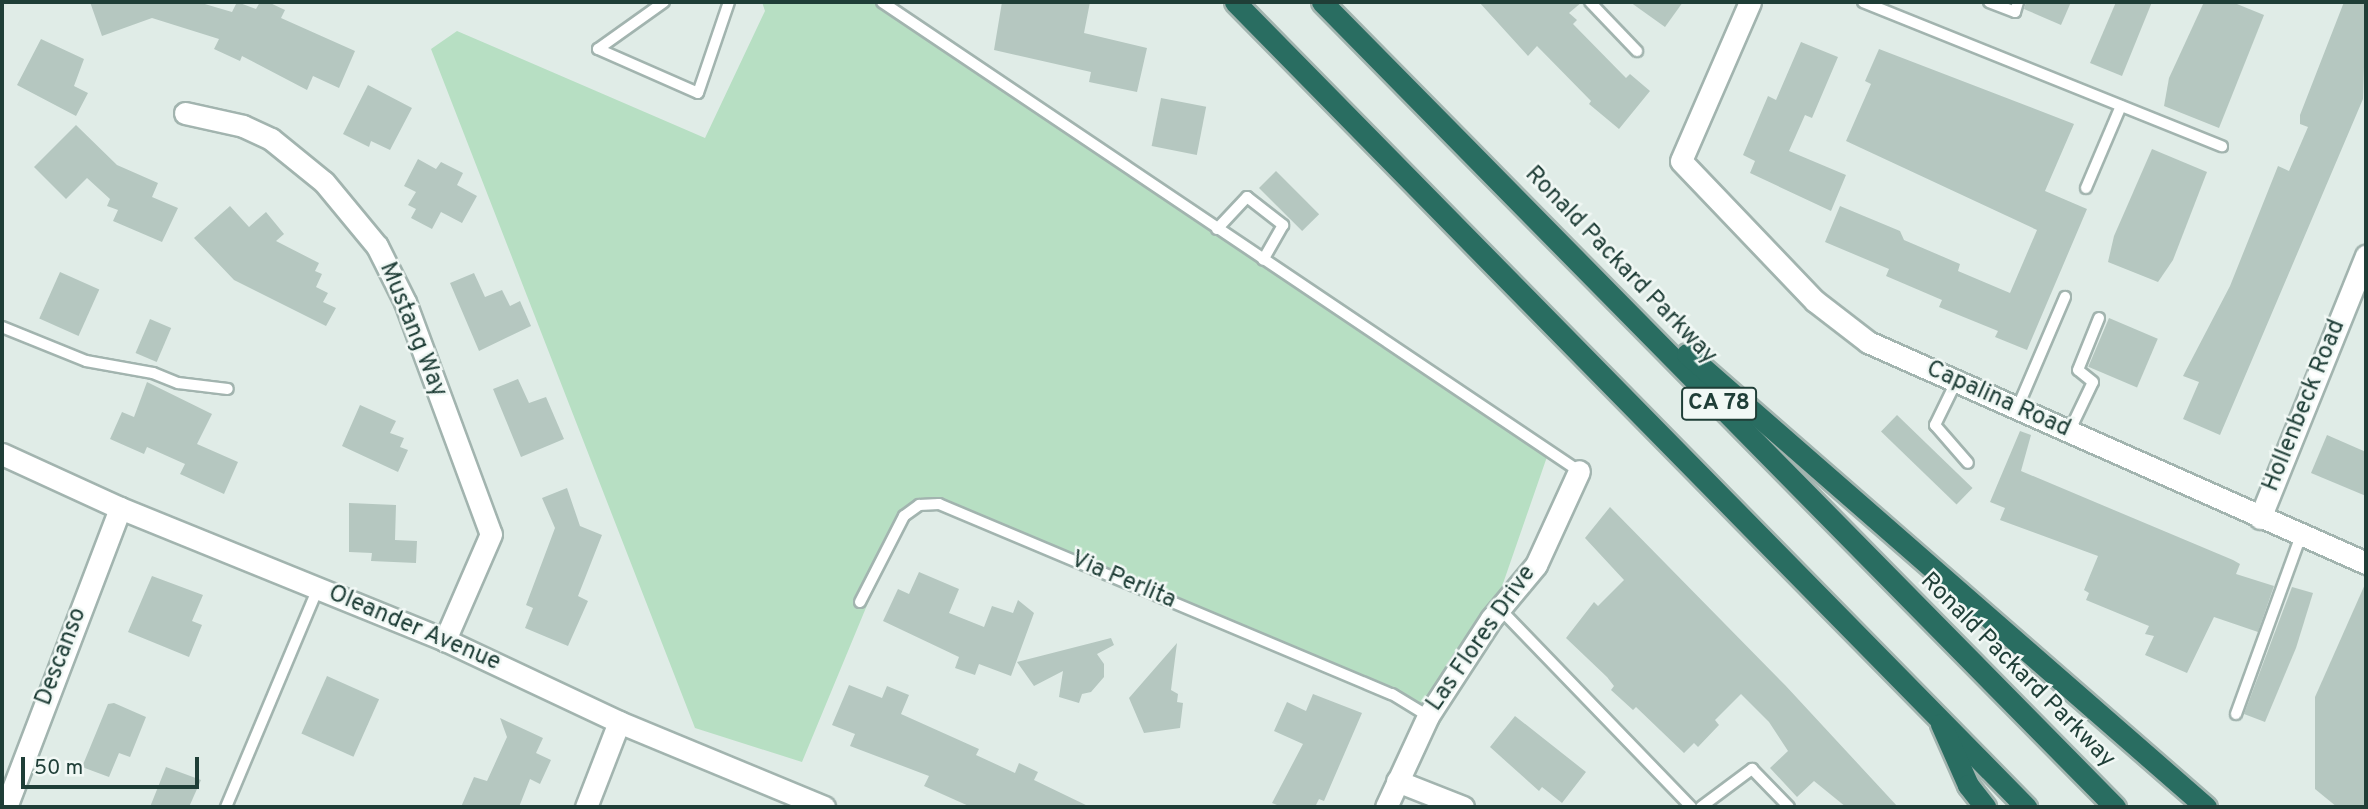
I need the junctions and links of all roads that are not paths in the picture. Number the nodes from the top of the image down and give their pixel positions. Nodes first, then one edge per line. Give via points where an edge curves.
1 (664, 2) edge
2 (729, 2) edge
3 (883, 2) edge
4 (1235, 2) edge
5 (1322, 2) edge
6 (1590, 2) edge
7 (1750, 2) edge
8 (1863, 2) edge
9 (1989, 2) edge
10 (2018, 2) edge
11 (1637, 51) dead end
12 (2121, 106) junction
13 (185, 113) dead end
14 (2222, 146) dead end
15 (2086, 188) dead end
16 (1217, 229) junction
17 (1570, 251) junction
18 (2366, 256) edge
19 (1263, 260) junction
20 (2360, 287) edge
21 (2066, 297) dead end
22 (2099, 318) dead end
23 (2, 327) edge
24 (1956, 382) junction
25 (228, 389) dead end
26 (2017, 409) junction
27 (2069, 432) junction
28 (2, 454) edge
29 (1968, 463) dead end
30 (1579, 471) joint
31 (120, 508) junction
32 (2260, 518) junction
33 (2301, 535) junction
34 (2366, 563) edge
35 (318, 588) junction
36 (860, 602) dead end
37 (1501, 610) junction
38 (445, 640) junction
39 (1934, 710) junction
40 (2236, 714) dead end
41 (1428, 716) junction
42 (619, 722) junction
43 (1397, 781) junction
44 (6, 807) edge
45 (226, 807) edge
46 (586, 807) edge
47 (824, 807) edge
48 (1387, 807) edge
49 (1463, 807) edge
50 (1691, 807) edge
51 (1701, 807) edge
52 (1789, 807) edge
53 (1986, 807) edge
54 (2026, 807) edge
55 (2115, 807) edge
56 (2206, 807) edge

1 - 2 lane via 598,50 698,93
3 - 16 lane
4 - 39 highway, CA 78
5 - 17 highway, Ronald Packard Parkway / CA 78
6 - 11 lane
7 - 24 street, Capalina Road via 1681,161 1815,301 1868,342
8 - 12 lane
9 - 10 lane via 2015,12
12 - 14 lane
12 - 15 lane
13 - 38 street, Mustang Way via 243,126 271,139 324,182 377,246 405,302 491,534
16 - 19 lane
16 - 19 lane via 1247,197 1283,225
17 - 55 highway, Ronald Packard Parkway / CA 78
17 - 56 highway
18 - 20 street, Hollenbeck Road
19 - 30 lane
20 - 32 street, Hollenbeck Road
21 - 26 lane
22 - 27 lane via 2078,370 2093,382
23 - 25 lane via 86,362
24 - 26 street, Capalina Road
24 - 29 lane via 1935,425
26 - 27 street, Capalina Road
27 - 32 street, Capalina Road
28 - 31 street, Oleander Avenue
30 - 37 street, Las Flores Drive via 1536,565
31 - 35 street, Oleander Avenue
31 - 44 street, Descanso
32 - 33 street, Capalina Road
33 - 34 street, Capalina Road
33 - 40 lane
35 - 38 street, Oleander Avenue
35 - 45 lane
36 - 41 lane, Via Perlita via 904,516 919,505 939,504 1392,694
37 - 41 street, Las Flores Drive
37 - 50 lane
38 - 42 street, Oleander Avenue
39 - 53 highway via 1968,786
39 - 54 highway, CA 78
41 - 43 street, Las Flores Drive
42 - 46 street
42 - 47 street, Oleander Avenue
43 - 48 street, Las Flores Drive
43 - 49 street
51 - 52 lane via 1752,769

